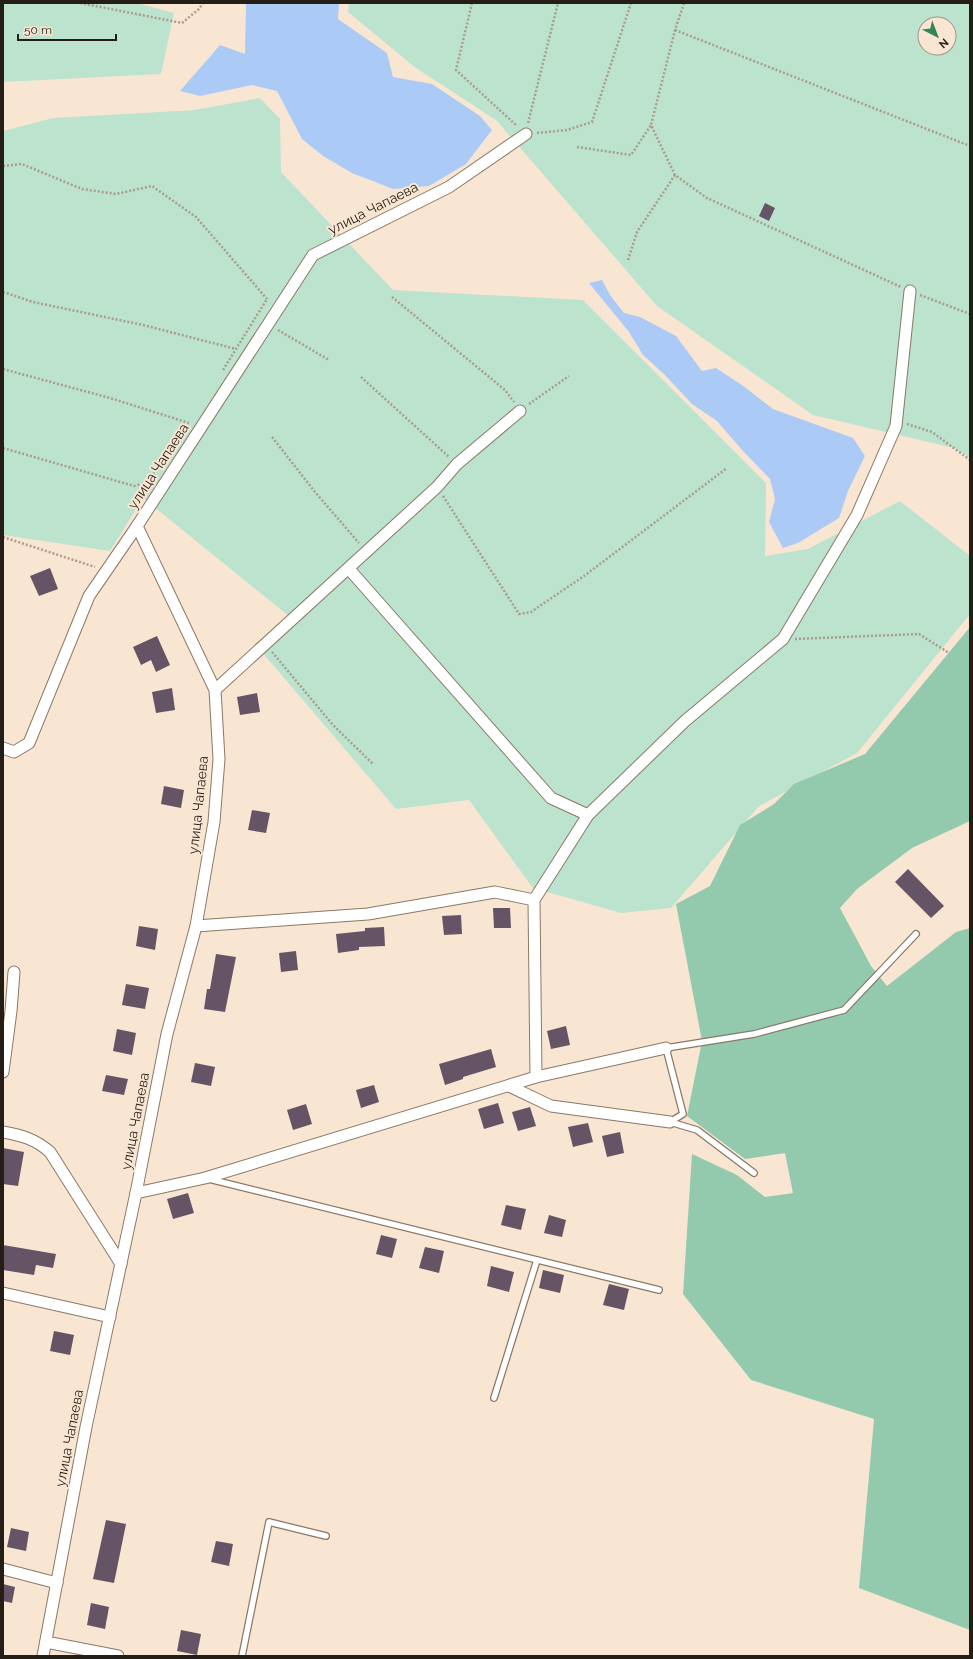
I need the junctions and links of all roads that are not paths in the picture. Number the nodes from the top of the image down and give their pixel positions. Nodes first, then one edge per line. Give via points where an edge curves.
1 (526, 134) road end
2 (910, 291) road end
3 (520, 411) road end
4 (137, 526) junction
5 (349, 569) junction
6 (215, 690) junction
7 (3, 748) edge
8 (588, 815) junction
9 (534, 900) junction
10 (196, 926) junction
11 (916, 934) dead end
12 (14, 972) dead end
13 (666, 1048) junction
14 (3, 1072) edge
15 (536, 1078) junction
16 (509, 1086) junction
17 (670, 1122) junction
18 (3, 1132) edge
19 (754, 1173) dead end
20 (205, 1178) junction
21 (136, 1193) junction
22 (537, 1260) junction
23 (121, 1264) junction
24 (659, 1290) dead end
25 (3, 1293) edge
26 (110, 1317) junction
27 (494, 1398) dead end
28 (326, 1536) dead end
29 (3, 1569) edge
30 (57, 1583) junction
31 (46, 1642) junction
32 (43, 1656) edge
33 (118, 1656) edge
34 (242, 1656) edge

1 - 4 street, улица Чапаева via 449,187 313,255
2 - 8 street via 896,426 857,515 783,639 686,721
3 - 5 street via 457,464 437,487
4 - 6 street, улица Чапаева
4 - 7 street via 89,596 29,743 14,752
5 - 6 street
5 - 8 street via 551,798
6 - 10 street, улица Чапаева via 220,759 214,822
8 - 9 street
9 - 10 street via 495,892 368,914
9 - 15 street
10 - 21 street, улица Чапаева via 167,1034
11 - 13 lane via 844,1010 754,1034
12 - 14 street
13 - 15 street
13 - 17 lane via 683,1114
15 - 16 street
16 - 17 street via 551,1106
16 - 20 street
17 - 19 lane via 697,1130
18 - 23 street via 26,1136 50,1152
20 - 21 street
20 - 22 lane
21 - 23 street, улица Чапаева
22 - 24 lane
22 - 27 lane
23 - 26 street, улица Чапаева
25 - 26 street
26 - 30 street, улица Чапаева via 86,1427
28 - 34 lane via 269,1522
29 - 30 street
30 - 31 street, улица Чапаева
31 - 32 street, улица Чапаева
31 - 33 street

